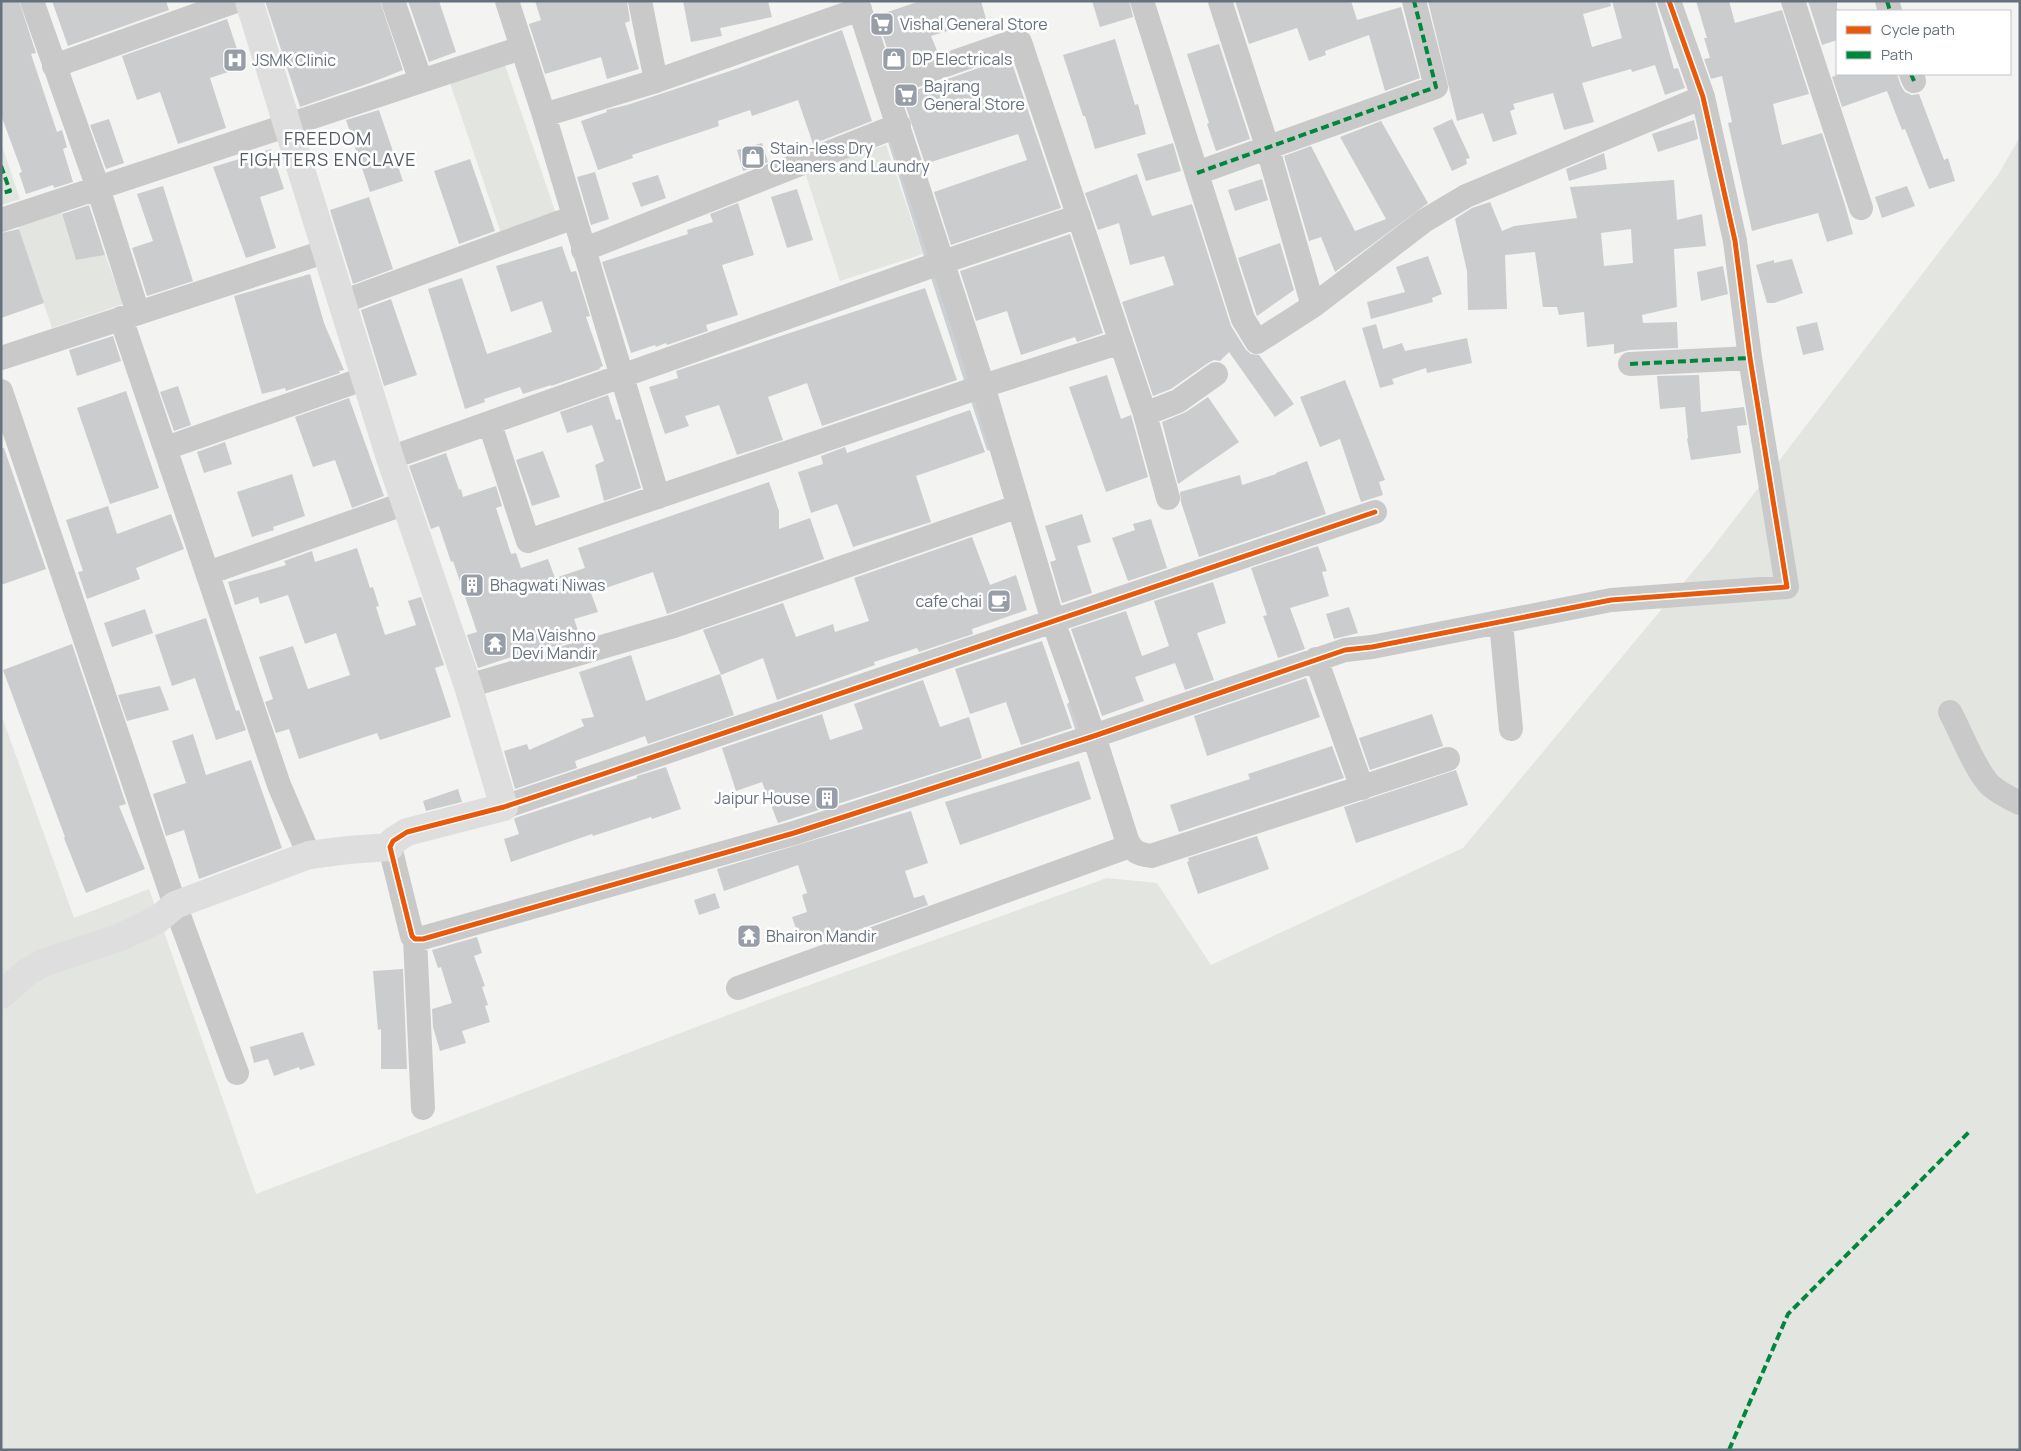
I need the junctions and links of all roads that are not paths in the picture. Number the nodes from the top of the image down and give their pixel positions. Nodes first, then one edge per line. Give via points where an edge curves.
1 (32, 1) edge
2 (236, 1) edge
3 (249, 1) edge
4 (392, 1) edge
5 (507, 1) edge
6 (640, 1) edge
7 (1142, 1) edge
8 (1220, 1) edge
9 (1414, 1) edge
10 (1669, 1) edge
11 (1793, 1) edge
12 (858, 5) edge
13 (521, 48) junction
14 (54, 66) junction
15 (421, 81) junction
16 (656, 81) junction
17 (885, 86) junction
18 (1703, 98) junction
19 (544, 115) junction
20 (898, 125) junction
21 (286, 126) junction
22 (1267, 146) junction
23 (1197, 173) junction
24 (98, 188) junction
25 (1861, 208) dead end
26 (1079, 216) junction
27 (574, 217) junction
28 (1, 220) edge
29 (583, 250) junction
30 (327, 251) junction
31 (943, 262) junction
32 (342, 302) junction
33 (1313, 306) junction
34 (129, 316) junction
35 (1121, 342) junction
36 (1, 358) edge
37 (1750, 358) junction
38 (1630, 364) dead end
39 (1216, 374) dead end
40 (621, 376) junction
41 (366, 378) junction
42 (983, 386) junction
43 (1, 391) edge
44 (1145, 414) junction
45 (490, 424) junction
46 (166, 448) junction
47 (390, 458) junction
48 (658, 497) junction
49 (1168, 498) dead end
50 (406, 503) junction
51 (1019, 506) junction
52 (1375, 512) dead end
53 (208, 573) junction
54 (1501, 622) junction
55 (1047, 623) junction
56 (1316, 659) junction
57 (468, 686) junction
58 (1950, 712) dead end
59 (1511, 729) dead end
60 (1094, 736) junction
61 (1448, 759) dead end
62 (1362, 788) junction
63 (2020, 803) edge
64 (504, 806) junction
65 (1130, 846) junction
66 (390, 848) junction
67 (309, 855) junction
68 (175, 905) junction
69 (415, 938) junction
70 (738, 988) dead end
71 (1, 995) edge
72 (237, 1073) dead end
73 (423, 1108) dead end

1 - 14 street
2 - 14 street
3 - 21 street
4 - 15 street
5 - 13 street
6 - 16 street
7 - 23 street
8 - 22 street
9 - 22 street via 1436,87
10 - 18 street
11 - 25 street
12 - 16 street
12 - 17 street
13 - 15 street
13 - 19 street
14 - 24 street
15 - 21 street
16 - 19 street
17 - 20 street
17 - 26 street via 1018,40
18 - 33 street via 1466,196 1424,221
18 - 37 street via 1734,241
19 - 27 street
20 - 29 street
20 - 31 street
21 - 24 street
21 - 30 street
22 - 23 street
22 - 33 street
23 - 33 street via 1243,319 1257,342
24 - 28 street
24 - 34 street
26 - 31 street
26 - 35 street
27 - 29 street
27 - 32 street
29 - 40 street
30 - 32 street
30 - 34 street
31 - 40 street
31 - 42 street
32 - 41 street
34 - 36 street
34 - 46 street
35 - 42 street
35 - 44 street
37 - 38 street
37 - 54 street via 1787,587 1611,600
39 - 44 street via 1178,401
40 - 45 street
40 - 48 street
41 - 46 street
41 - 47 street
42 - 48 street
42 - 51 street
43 - 68 street
44 - 49 street
45 - 47 street
45 - 48 street via 528,541
46 - 53 street
47 - 50 street
50 - 53 street
50 - 57 street
51 - 55 street
51 - 57 street via 674,626
52 - 55 street
53 - 67 street via 279,785
54 - 56 street via 1345,650
54 - 59 street
55 - 60 street
55 - 64 street
56 - 60 street
56 - 62 street
57 - 64 street
58 - 63 street via 1989,784
60 - 65 street
60 - 69 street via 794,833
61 - 62 street
62 - 65 street via 1150,856 1138,854
64 - 66 street via 407,832 393,841
65 - 70 street
66 - 67 street
66 - 69 street
67 - 68 street
68 - 71 street via 157,920 118,938 45,962 27,972
68 - 72 street
69 - 73 street

